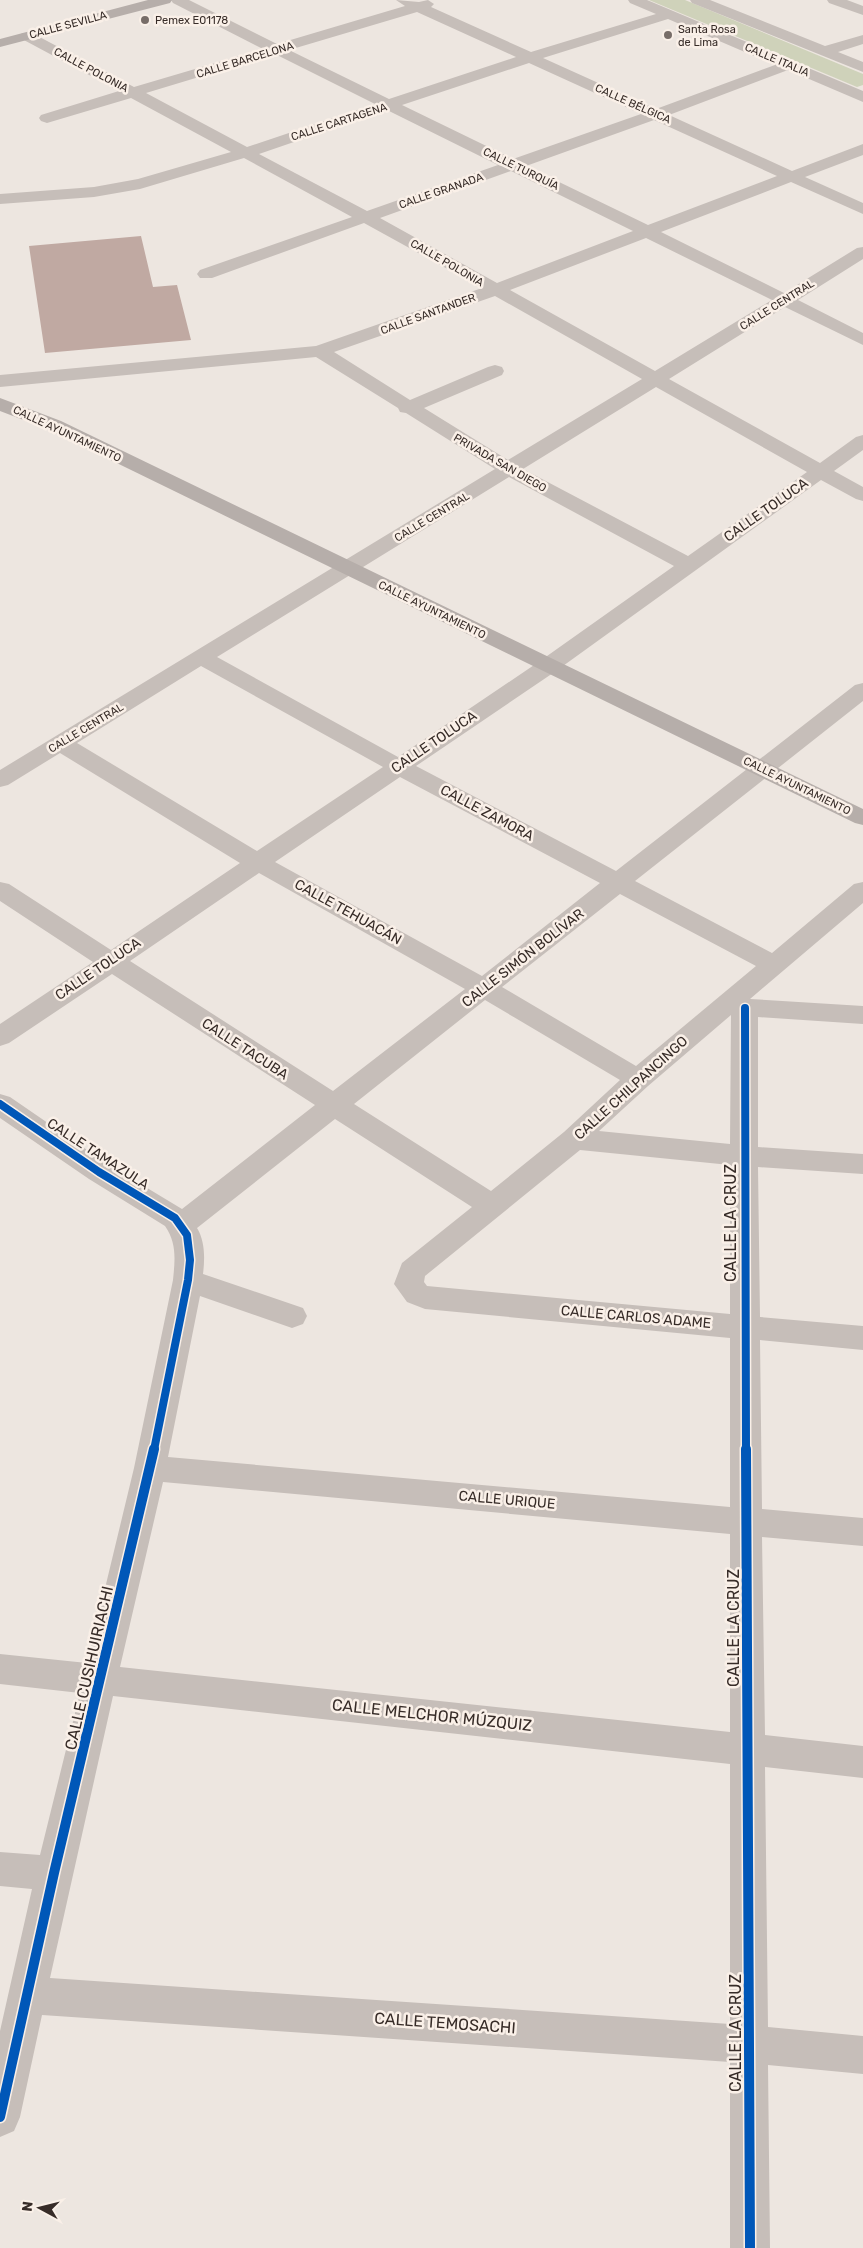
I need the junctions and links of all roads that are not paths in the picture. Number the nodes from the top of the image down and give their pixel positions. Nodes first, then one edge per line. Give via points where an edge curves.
1 (165, 0) edge
2 (178, 0) edge
3 (403, 0) edge
4 (441, 0) edge
5 (635, 0) edge
6 (701, 0) edge
7 (834, 0) edge
8 (418, 7) junction
9 (863, 11) edge
10 (671, 14) junction
11 (27, 36) junction
12 (863, 39) edge
13 (0, 43) edge
14 (277, 50) junction
15 (825, 51) junction
16 (528, 58) junction
17 (788, 65) junction
18 (863, 67) edge
19 (134, 92) junction
20 (863, 97) edge
21 (390, 105) junction
22 (656, 114) junction
23 (47, 118) dead end
24 (863, 149) edge
25 (245, 153) junction
26 (515, 165) junction
27 (791, 176) junction
28 (0, 199) edge
29 (863, 209) edge
30 (364, 218) junction
31 (648, 232) junction
32 (863, 252) edge
33 (206, 274) dead end
34 (494, 290) junction
35 (786, 301) junction
36 (863, 340) edge
37 (319, 351) junction
38 (496, 371) dead end
39 (656, 379) junction
40 (0, 381) edge
41 (0, 404) edge
42 (407, 408) junction
43 (863, 441) edge
44 (510, 470) junction
45 (820, 472) junction
46 (863, 495) edge
47 (688, 565) junction
48 (347, 568) junction
49 (202, 658) junction
50 (548, 666) junction
51 (863, 690) edge
52 (60, 743) junction
53 (398, 766) junction
54 (761, 768) junction
55 (0, 780) edge
56 (863, 818) edge
57 (257, 862) junction
58 (618, 882) junction
59 (0, 890) edge
60 (863, 890) edge
61 (110, 961) junction
62 (774, 965) junction
63 (484, 988) junction
64 (735, 1007) junction
65 (863, 1015) edge
66 (0, 1037) edge
67 (638, 1079) junction
68 (0, 1104) edge
69 (335, 1106) junction
70 (574, 1139) junction
71 (744, 1156) junction
72 (863, 1164) edge
73 (492, 1206) junction
74 (181, 1225) junction
75 (188, 1280) junction
76 (412, 1289) joint
77 (292, 1316) dead end
78 (745, 1327) junction
79 (863, 1338) edge
80 (150, 1468) junction
81 (746, 1521) junction
82 (863, 1532) edge
83 (0, 1669) edge
84 (100, 1680) junction
85 (747, 1749) junction
86 (863, 1762) edge
87 (0, 1869) edge
88 (54, 1874) junction
89 (27, 1995) junction
90 (748, 2044) junction
91 (863, 2055) edge
92 (0, 2117) edge
93 (750, 2248) edge

1 - 11 main road, CALLE SEVILLA
2 - 14 street, CALLE TURQUÍA
3 - 8 street, CALLE BÉLGICA
4 - 8 street, CALLE BARCELONA
5 - 10 street, CALLE ITALIA
6 - 15 street, CALLE ITALIA
7 - 9 street
8 - 14 street, CALLE BARCELONA
8 - 16 street, CALLE BÉLGICA
10 - 16 street, CALLE CARTAGENA
10 - 17 street, CALLE ITALIA
11 - 13 main road, CALLE SEVILLA
11 - 19 street, CALLE POLONIA
12 - 15 street
14 - 19 street, CALLE BARCELONA
14 - 21 street, CALLE TURQUÍA
15 - 18 street, CALLE ITALIA
16 - 21 street, CALLE CARTAGENA
16 - 22 street, CALLE BÉLGICA
17 - 20 street, CALLE ITALIA
17 - 22 street, CALLE GRANADA
19 - 23 street, CALLE BARCELONA
19 - 25 street, CALLE POLONIA
21 - 25 street, CALLE CARTAGENA
21 - 26 street, CALLE TURQUÍA
22 - 26 street, CALLE GRANADA
22 - 27 street, CALLE BÉLGICA
24 - 27 street, CALLE SANTANDER
25 - 28 street, CALLE CARTAGENA via 126,187
25 - 30 street, CALLE POLONIA
26 - 30 street, CALLE GRANADA
26 - 31 street, CALLE TURQUÍA
27 - 29 street, CALLE BÉLGICA
27 - 31 street, CALLE SANTANDER
30 - 33 street, CALLE GRANADA
30 - 34 street, CALLE POLONIA
31 - 34 street, CALLE SANTANDER
31 - 35 street, CALLE TURQUÍA
32 - 35 street, CALLE CENTRAL
34 - 37 street, CALLE SANTANDER
34 - 39 street, CALLE POLONIA
35 - 36 street, CALLE TURQUÍA
35 - 39 street, CALLE CENTRAL
37 - 40 street, CALLE SANTANDER
37 - 42 street, PRIVADA SAN DIEGO
38 - 42 street
39 - 44 street, CALLE CENTRAL
39 - 45 street, CALLE POLONIA
41 - 48 main road, CALLE AYUNTAMIENTO via 54,425
42 - 44 street, PRIVADA SAN DIEGO
43 - 45 street, CALLE TOLUCA
44 - 47 street, PRIVADA SAN DIEGO
44 - 48 street, CALLE CENTRAL
45 - 46 street, CALLE POLONIA
45 - 47 street, CALLE TOLUCA
47 - 50 street, CALLE TOLUCA
48 - 49 street, CALLE CENTRAL
48 - 50 main road, CALLE AYUNTAMIENTO
49 - 52 street, CALLE CENTRAL
49 - 53 street, CALLE ZAMORA
50 - 53 street, CALLE TOLUCA
50 - 54 main road, CALLE AYUNTAMIENTO
51 - 54 street, CALLE SIMÓN BOLÍVAR
52 - 55 street, CALLE CENTRAL
52 - 57 street, CALLE TEHUACÁN
53 - 57 street, CALLE TOLUCA
53 - 58 street, CALLE ZAMORA
54 - 56 main road, CALLE AYUNTAMIENTO
54 - 58 street, CALLE SIMÓN BOLÍVAR
57 - 61 street, CALLE TOLUCA
57 - 63 street, CALLE TEHUACÁN
58 - 62 street, CALLE ZAMORA
58 - 63 street, CALLE SIMÓN BOLÍVAR
59 - 61 street, CALLE TACUBA
60 - 62 street, CALLE CHILPANCINGO
61 - 66 street, CALLE TOLUCA
61 - 69 street, CALLE TACUBA
62 - 64 street, CALLE CHILPANCINGO
63 - 67 street, CALLE TEHUACÁN
63 - 69 street, CALLE SIMÓN BOLÍVAR
64 - 65 street
64 - 67 street, CALLE CHILPANCINGO
64 - 71 street, CALLE LA CRUZ
67 - 70 street, CALLE CHILPANCINGO
68 - 74 street, CALLE TAMAZULA
69 - 73 street, CALLE TACUBA
69 - 74 street, CALLE SIMÓN BOLÍVAR
70 - 71 street
70 - 73 street, CALLE CHILPANCINGO
71 - 72 street
71 - 78 street, CALLE LA CRUZ
73 - 76 street, CALLE CHILPANCINGO via 412,1271 409,1284
74 - 75 street, CALLE CUSIHUIRIACHI via 187,1235 189,1249
75 - 77 street
75 - 80 street, CALLE CUSIHUIRIACHI
76 - 78 street, CALLE CARLOS ADAME via 425,1298
78 - 79 street, CALLE CARLOS ADAME
78 - 81 street, CALLE LA CRUZ
80 - 81 street, CALLE URIQUE
80 - 84 street, CALLE CUSIHUIRIACHI
81 - 82 street, CALLE URIQUE
81 - 85 street, CALLE LA CRUZ
83 - 84 street, CALLE MELCHOR MÚZQUIZ
84 - 85 street, CALLE MELCHOR MÚZQUIZ
84 - 88 street, CALLE CUSIHUIRIACHI
85 - 86 street, CALLE MELCHOR MÚZQUIZ
85 - 90 street, CALLE LA CRUZ
87 - 88 street
88 - 89 street, CALLE CUSIHUIRIACHI
89 - 90 street, CALLE TEMOSACHI
89 - 92 street, CALLE CUSIHUIRIACHI
90 - 91 street, CALLE TEMOSACHI
90 - 93 street, CALLE LA CRUZ

